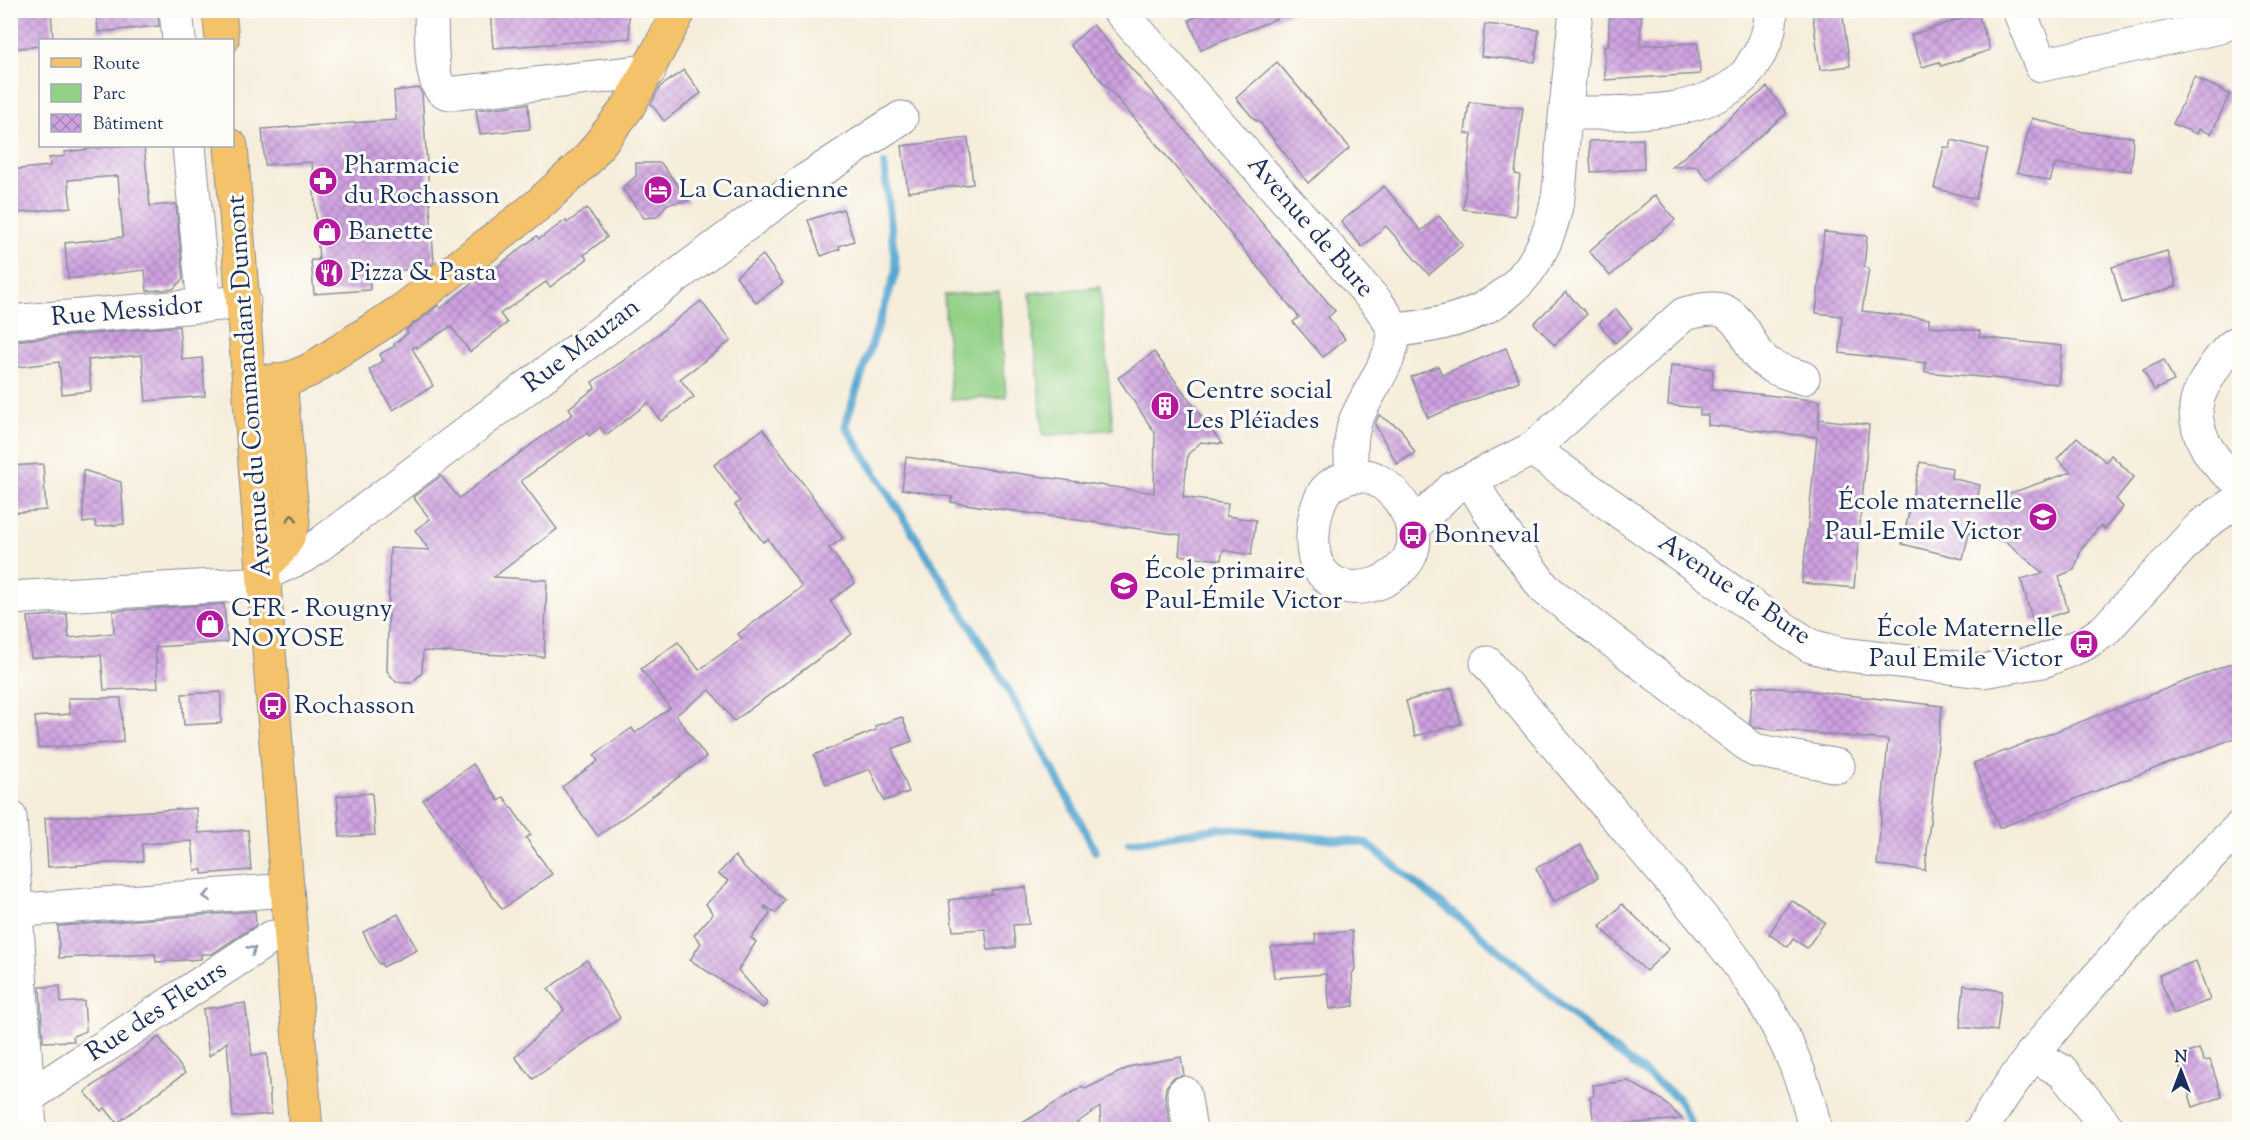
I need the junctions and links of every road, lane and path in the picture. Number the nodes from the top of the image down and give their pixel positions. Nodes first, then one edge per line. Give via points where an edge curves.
1 (176, 10) edge
2 (219, 10) edge
3 (430, 10) edge
4 (680, 10) edge
5 (1576, 10) edge
6 (1772, 10) edge
7 (2019, 10) edge
8 (1134, 14) edge
9 (2240, 16) edge
10 (179, 39) edge
11 (222, 39) edge
12 (649, 71) junction
13 (1566, 112) junction
14 (901, 118) dead end
15 (189, 147) edge
16 (231, 147) edge
17 (236, 204) junction
18 (195, 206) junction
19 (244, 302) junction
20 (204, 306) junction
21 (10, 322) edge
22 (1393, 330) junction
23 (2240, 342) edge
24 (1803, 378) dead end
25 (266, 382) junction
26 (1532, 449) junction
27 (1353, 476) junction
28 (2240, 480) edge
29 (1461, 484) junction
30 (1389, 489) junction
31 (2240, 499) edge
32 (1412, 528) junction
33 (264, 574) junction
34 (10, 598) edge
35 (1487, 663) dead end
36 (1838, 766) dead end
37 (10, 817) edge
38 (2240, 828) edge
39 (286, 890) junction
40 (13, 910) edge
41 (290, 934) junction
42 (2032, 1054) junction
43 (1184, 1093) dead end
44 (19, 1098) edge
45 (30, 1130) edge
46 (306, 1130) edge
47 (1190, 1130) edge
48 (1815, 1130) edge
49 (1981, 1130) edge
50 (2109, 1130) edge

1 - 10 street
2 - 11 main road
3 - 12 street via 435,78 447,93
4 - 12 main road
5 - 13 street
6 - 13 street via 1772,24 1761,52 1744,77 1720,93 1692,104 1651,111
7 - 9 street via 2040,65 2220,27
8 - 22 street, Avenue de Bure via 1377,303
12 - 25 main road via 628,107 587,160 538,205 404,309 309,370
13 - 22 street via 1558,196 1550,227 1524,275 1507,295 1488,308 1434,325
14 - 33 street, Rue Mauzan via 803,182 306,555
15 - 18 street
16 - 17 main road, Avenue du Commandant Dumont
17 - 18 street
17 - 19 main road, Avenue du Commandant Dumont
18 - 20 street
19 - 20 street, Rue Messidor
19 - 25 main road, Avenue du Commandant Dumont
20 - 21 street, Rue Messidor
22 - 27 street via 1387,358 1354,424
23 - 28 street via 2226,351 2207,379 2196,405 2200,434 2211,456
24 - 26 street via 1774,369 1757,354 1729,312 1709,308 1684,314
25 - 33 main road, Avenue du Commandant Dumont via 293,523 290,536
26 - 29 street
26 - 31 street, Avenue de Bure via 1811,646 1841,654 1983,671 2043,661 2104,631 2201,526
27 - 30 street via 1373,477
27 - 32 street via 1326,490 1315,513 1315,554 1320,570 1348,587 1380,584 1403,567 1410,555
29 - 30 street via 1411,492
29 - 32 street
29 - 36 street via 1491,514 1544,588 1754,750
30 - 32 street via 1405,508
33 - 34 street
33 - 39 main road, Avenue du Commandant Dumont
35 - 48 street via 1737,961 1774,1016 1808,1099
37 - 40 street
38 - 42 street via 2158,909
39 -> 40 street
39 - 41 main road, Avenue du Commandant Dumont
40 - 44 street
44 -> 41 street, Rue des Fleurs via 270,938
41 - 46 main road, Avenue du Commandant Dumont
42 - 49 street
42 - 50 street via 2063,1072
43 - 47 street
44 - 45 street

